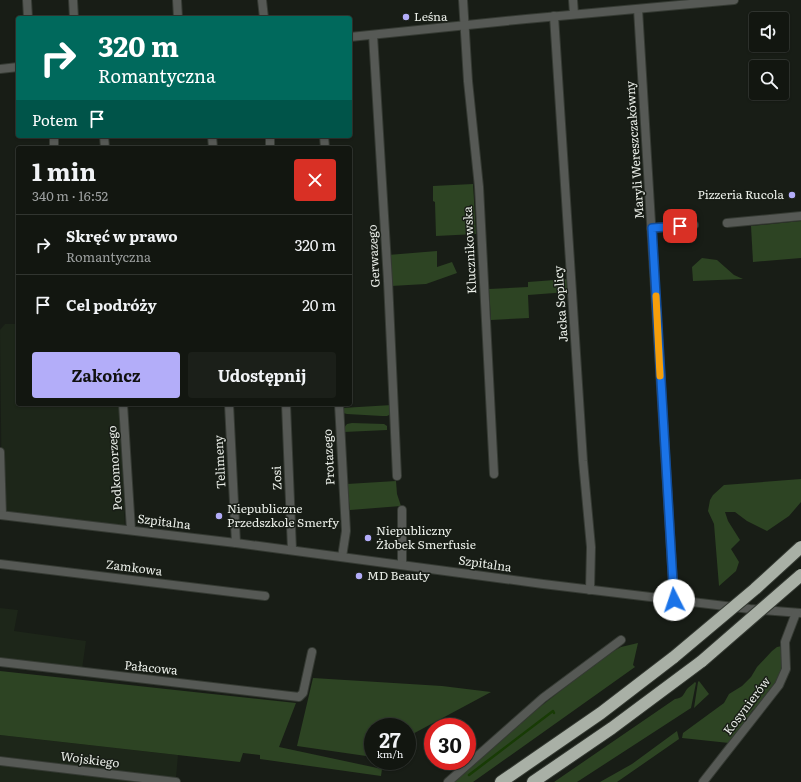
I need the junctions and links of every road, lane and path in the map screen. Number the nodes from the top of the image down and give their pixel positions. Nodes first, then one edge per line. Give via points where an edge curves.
1 (27, 0) edge
2 (73, 0) edge
3 (177, 0) edge
4 (262, 0) edge
5 (463, 0) edge
6 (573, 0) edge
7 (734, 0) edge
8 (638, 9) junction
9 (574, 14) junction
10 (28, 16) edge
11 (74, 16) edge
12 (178, 16) edge
13 (264, 16) edge
14 (554, 16) junction
15 (464, 25) junction
16 (373, 35) junction
17 (352, 37) edge
18 (16, 67) edge
19 (0, 69) edge
20 (801, 216) edge
21 (727, 223) dead end
22 (694, 226) dead end
23 (652, 228) junction
24 (123, 406) edge
25 (229, 406) edge
26 (286, 406) edge
27 (339, 406) edge
28 (0, 452) edge
29 (494, 474) dead end
30 (397, 476) dead end
31 (402, 510) dead end
32 (1, 515) edge
33 (131, 530) junction
34 (236, 543) junction
35 (801, 547) edge
36 (292, 550) junction
37 (342, 557) junction
38 (0, 564) edge
39 (402, 565) junction
40 (801, 575) edge
41 (590, 590) junction
42 (265, 596) dead end
43 (674, 600) junction
44 (799, 613) edge
45 (621, 640) dead end
46 (312, 652) dead end
47 (0, 662) edge
48 (0, 761) edge
49 (176, 782) edge
50 (448, 782) edge
51 (501, 782) edge
52 (533, 782) edge
53 (703, 782) edge

1 - 10 street
2 - 11 street
3 - 12 street
4 - 13 street
5 - 15 street, Klucznikowska
6 - 9 street
7 - 8 street
8 - 9 street
8 - 23 street, Maryli Wereszczakówny
9 - 14 street
14 - 15 street
14 - 41 street, Jacka Soplicy via 583,461 591,547
15 - 16 street
15 - 29 street, Klucznikowska via 479,186
16 - 17 street
16 - 30 street, Gerwazego
18 - 19 street
20 - 21 street
22 - 23 street
23 - 43 street, Maryli Wereszczakówny
24 - 33 street, Podkomorzego
25 - 34 street, Telimeny
26 - 36 street, Zosi
27 - 37 street, Protazego via 346,532
28 - 32 street
31 - 39 street
32 - 33 street, Szpitalna
33 - 34 street, Szpitalna
34 - 36 street, Szpitalna
35 - 51 highway, bridge via 674,657 601,713
36 - 37 street, Szpitalna
37 - 39 street, Szpitalna
38 - 42 street, Zamkowa
39 - 41 street, Szpitalna
40 - 52 highway, bridge via 702,661 612,728
41 - 43 street, Szpitalna
43 - 44 street, Szpitalna
44 - 53 street, Kosynierów via 785,642 786,669 779,685
45 - 50 street via 543,698
46 - 47 street, Pałacowa via 303,693 299,697
48 - 49 street, Wojskiego

